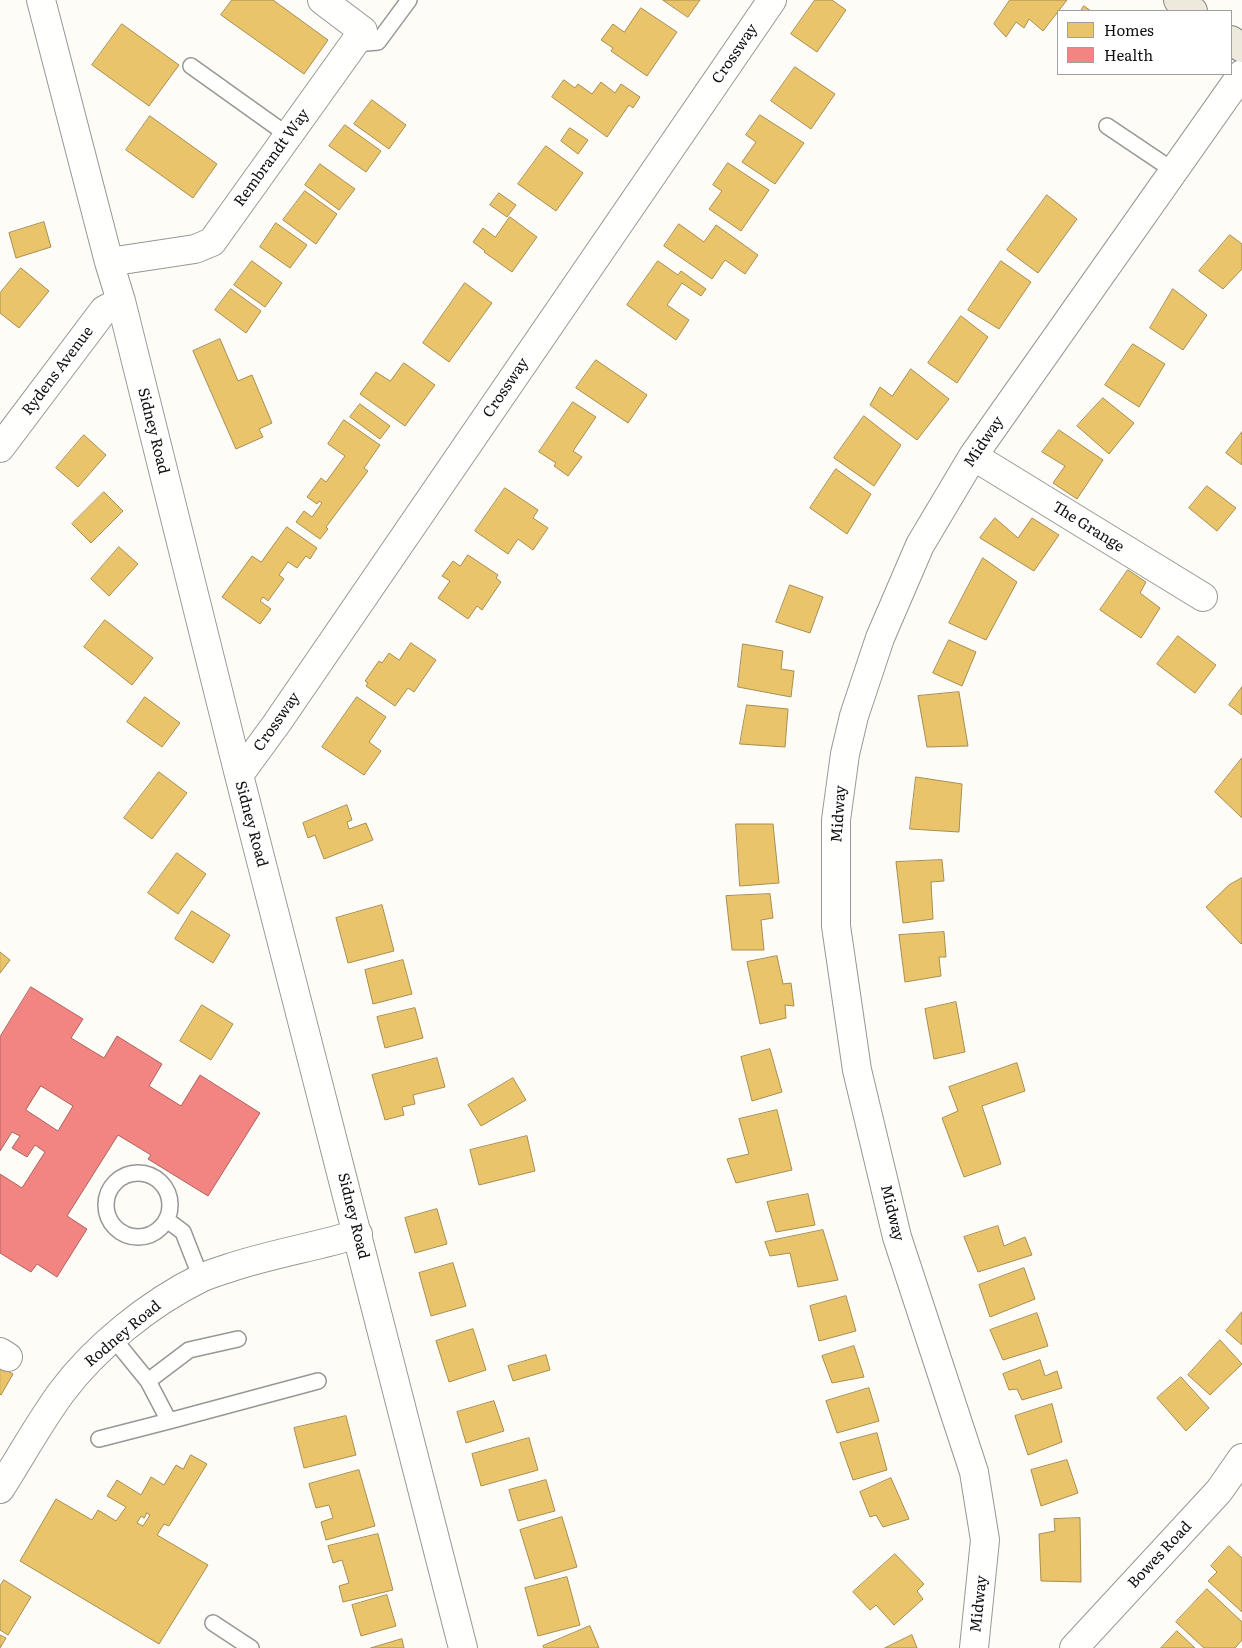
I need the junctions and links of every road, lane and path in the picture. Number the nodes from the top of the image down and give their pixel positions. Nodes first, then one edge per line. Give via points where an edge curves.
1 (41, 0) edge
2 (322, 0) edge
3 (409, 0) edge
4 (772, 0) edge
5 (1178, 0) edge
6 (1192, 10) edge
7 (355, 44) junction
8 (191, 66) dead end
9 (1242, 74) edge
10 (1107, 126) dead end
11 (289, 136) junction
12 (1174, 171) junction
13 (109, 262) junction
14 (121, 301) junction
15 (0, 448) edge
16 (973, 456) junction
17 (1203, 597) dead end
18 (239, 775) junction
19 (167, 1220) junction
20 (358, 1234) junction
21 (202, 1278) junction
22 (112, 1338) junction
23 (238, 1339) dead end
24 (148, 1381) junction
25 (318, 1381) dead end
26 (169, 1420) junction
27 (99, 1439) dead end
28 (1242, 1458) edge
29 (0, 1489) edge
30 (213, 1623) dead end
31 (252, 1648) edge
32 (463, 1648) edge
33 (974, 1648) edge
34 (1074, 1648) edge

1 - 13 street, Sidney Road
2 - 7 street via 363,31
3 - 7 lane via 378,42
4 - 18 street, Crossway
5 - 6 main road
7 - 11 street, Rembrandt Way
8 - 11 lane
9 - 12 street, Midway
10 - 12 lane
11 - 13 street, Rembrandt Way via 212,242 195,249
12 - 16 street, Midway
13 - 14 street, Sidney Road
14 - 15 street, Rydens Avenue via 104,310
14 - 18 street, Sidney Road
16 - 17 street, The Grange
16 - 33 street, Midway via 920,545 880,638 854,716 836,820 836,926 857,1070 897,1237 974,1472 985,1540
18 - 20 street, Sidney Road
19 - 19 lane via 151,1235 128,1236 110,1222 106,1212 109,1190 126,1174 148,1173 158,1178 170,1198
19 - 21 lane via 183,1232
20 - 21 street, Rodney Road via 248,1262
20 - 32 street, Sidney Road
21 - 22 street, Rodney Road via 154,1306
22 - 24 lane
22 - 29 street, Rodney Road via 60,1393
23 - 24 lane via 189,1350
24 - 26 lane
25 - 26 lane
26 - 27 lane
28 - 34 street, Bowes Road via 1219,1491
30 - 31 lane

